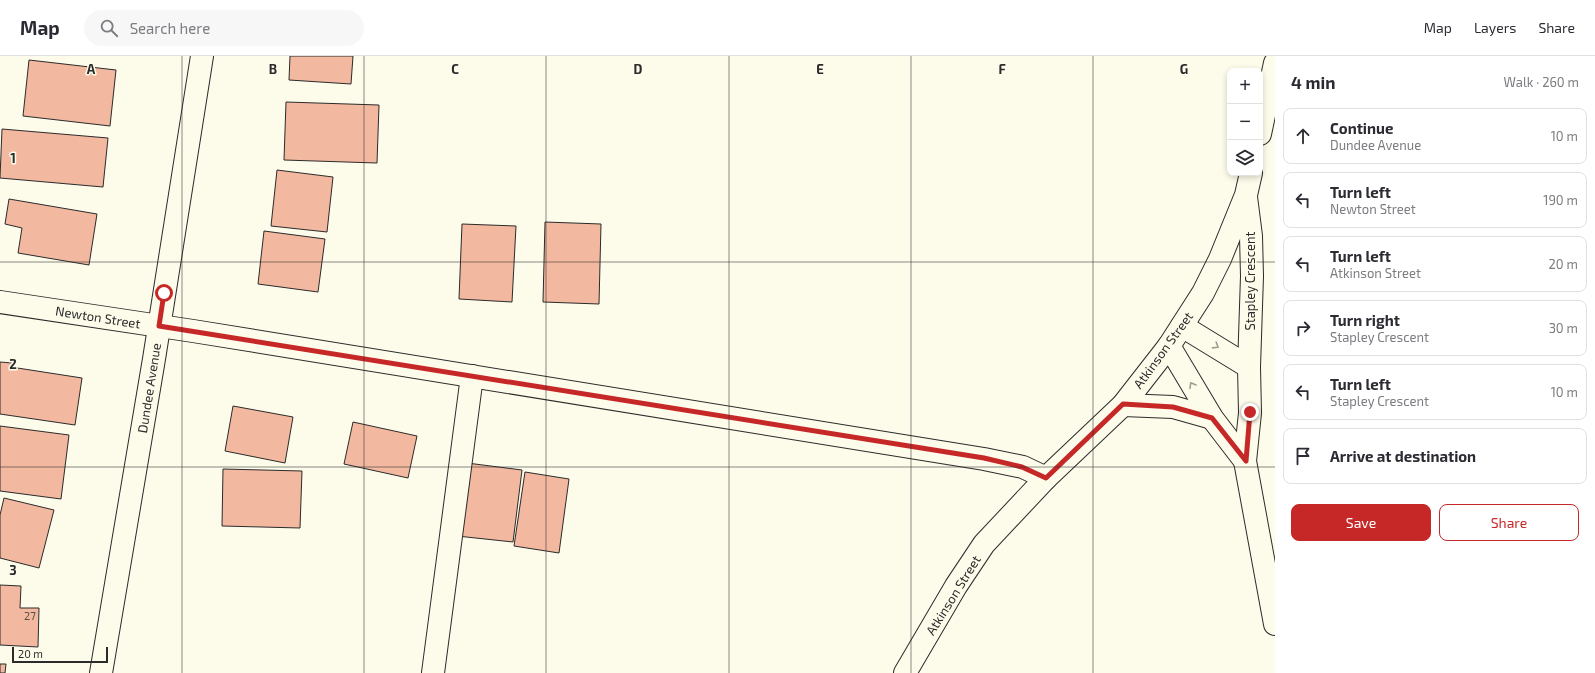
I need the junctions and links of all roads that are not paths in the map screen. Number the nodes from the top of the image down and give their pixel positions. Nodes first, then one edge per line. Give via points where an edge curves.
1 (202, 56) edge
2 (1275, 63) edge
3 (1273, 84) edge
4 (1263, 122) edge
5 (1250, 176) edge
6 (1246, 195) junction
7 (0, 302) edge
8 (159, 326) junction
9 (1182, 326) junction
10 (1169, 346) junction
11 (1249, 367) junction
12 (472, 376) junction
13 (1123, 404) junction
14 (1212, 418) junction
15 (1246, 461) junction
16 (1046, 478) junction
17 (1275, 624) edge
18 (101, 673) edge
19 (433, 673) edge
20 (905, 673) edge

1 - 8 street, Dundee Avenue
2 - 3 street
3 - 4 street
5 - 6 street, Atkinson Street
6 - 9 street, Atkinson Street via 1220,259
6 - 11 street, Stapley Crescent via 1252,269
7 - 8 street, Newton Street
8 - 12 street, Newton Street
8 - 18 street, Dundee Avenue
9 - 10 street, Atkinson Street
9 -> 11 street
10 - 13 street, Atkinson Street
14 -> 10 street, Stapley Crescent
11 - 15 street, Stapley Crescent via 1250,412
12 - 16 street, Newton Street via 984,458 1022,467
12 - 19 street
13 - 14 street via 1173,407
13 - 16 street, Atkinson Street
14 - 15 street, Stapley Crescent
15 - 17 street, Stapley Crescent
16 - 20 street, Atkinson Street via 984,544

